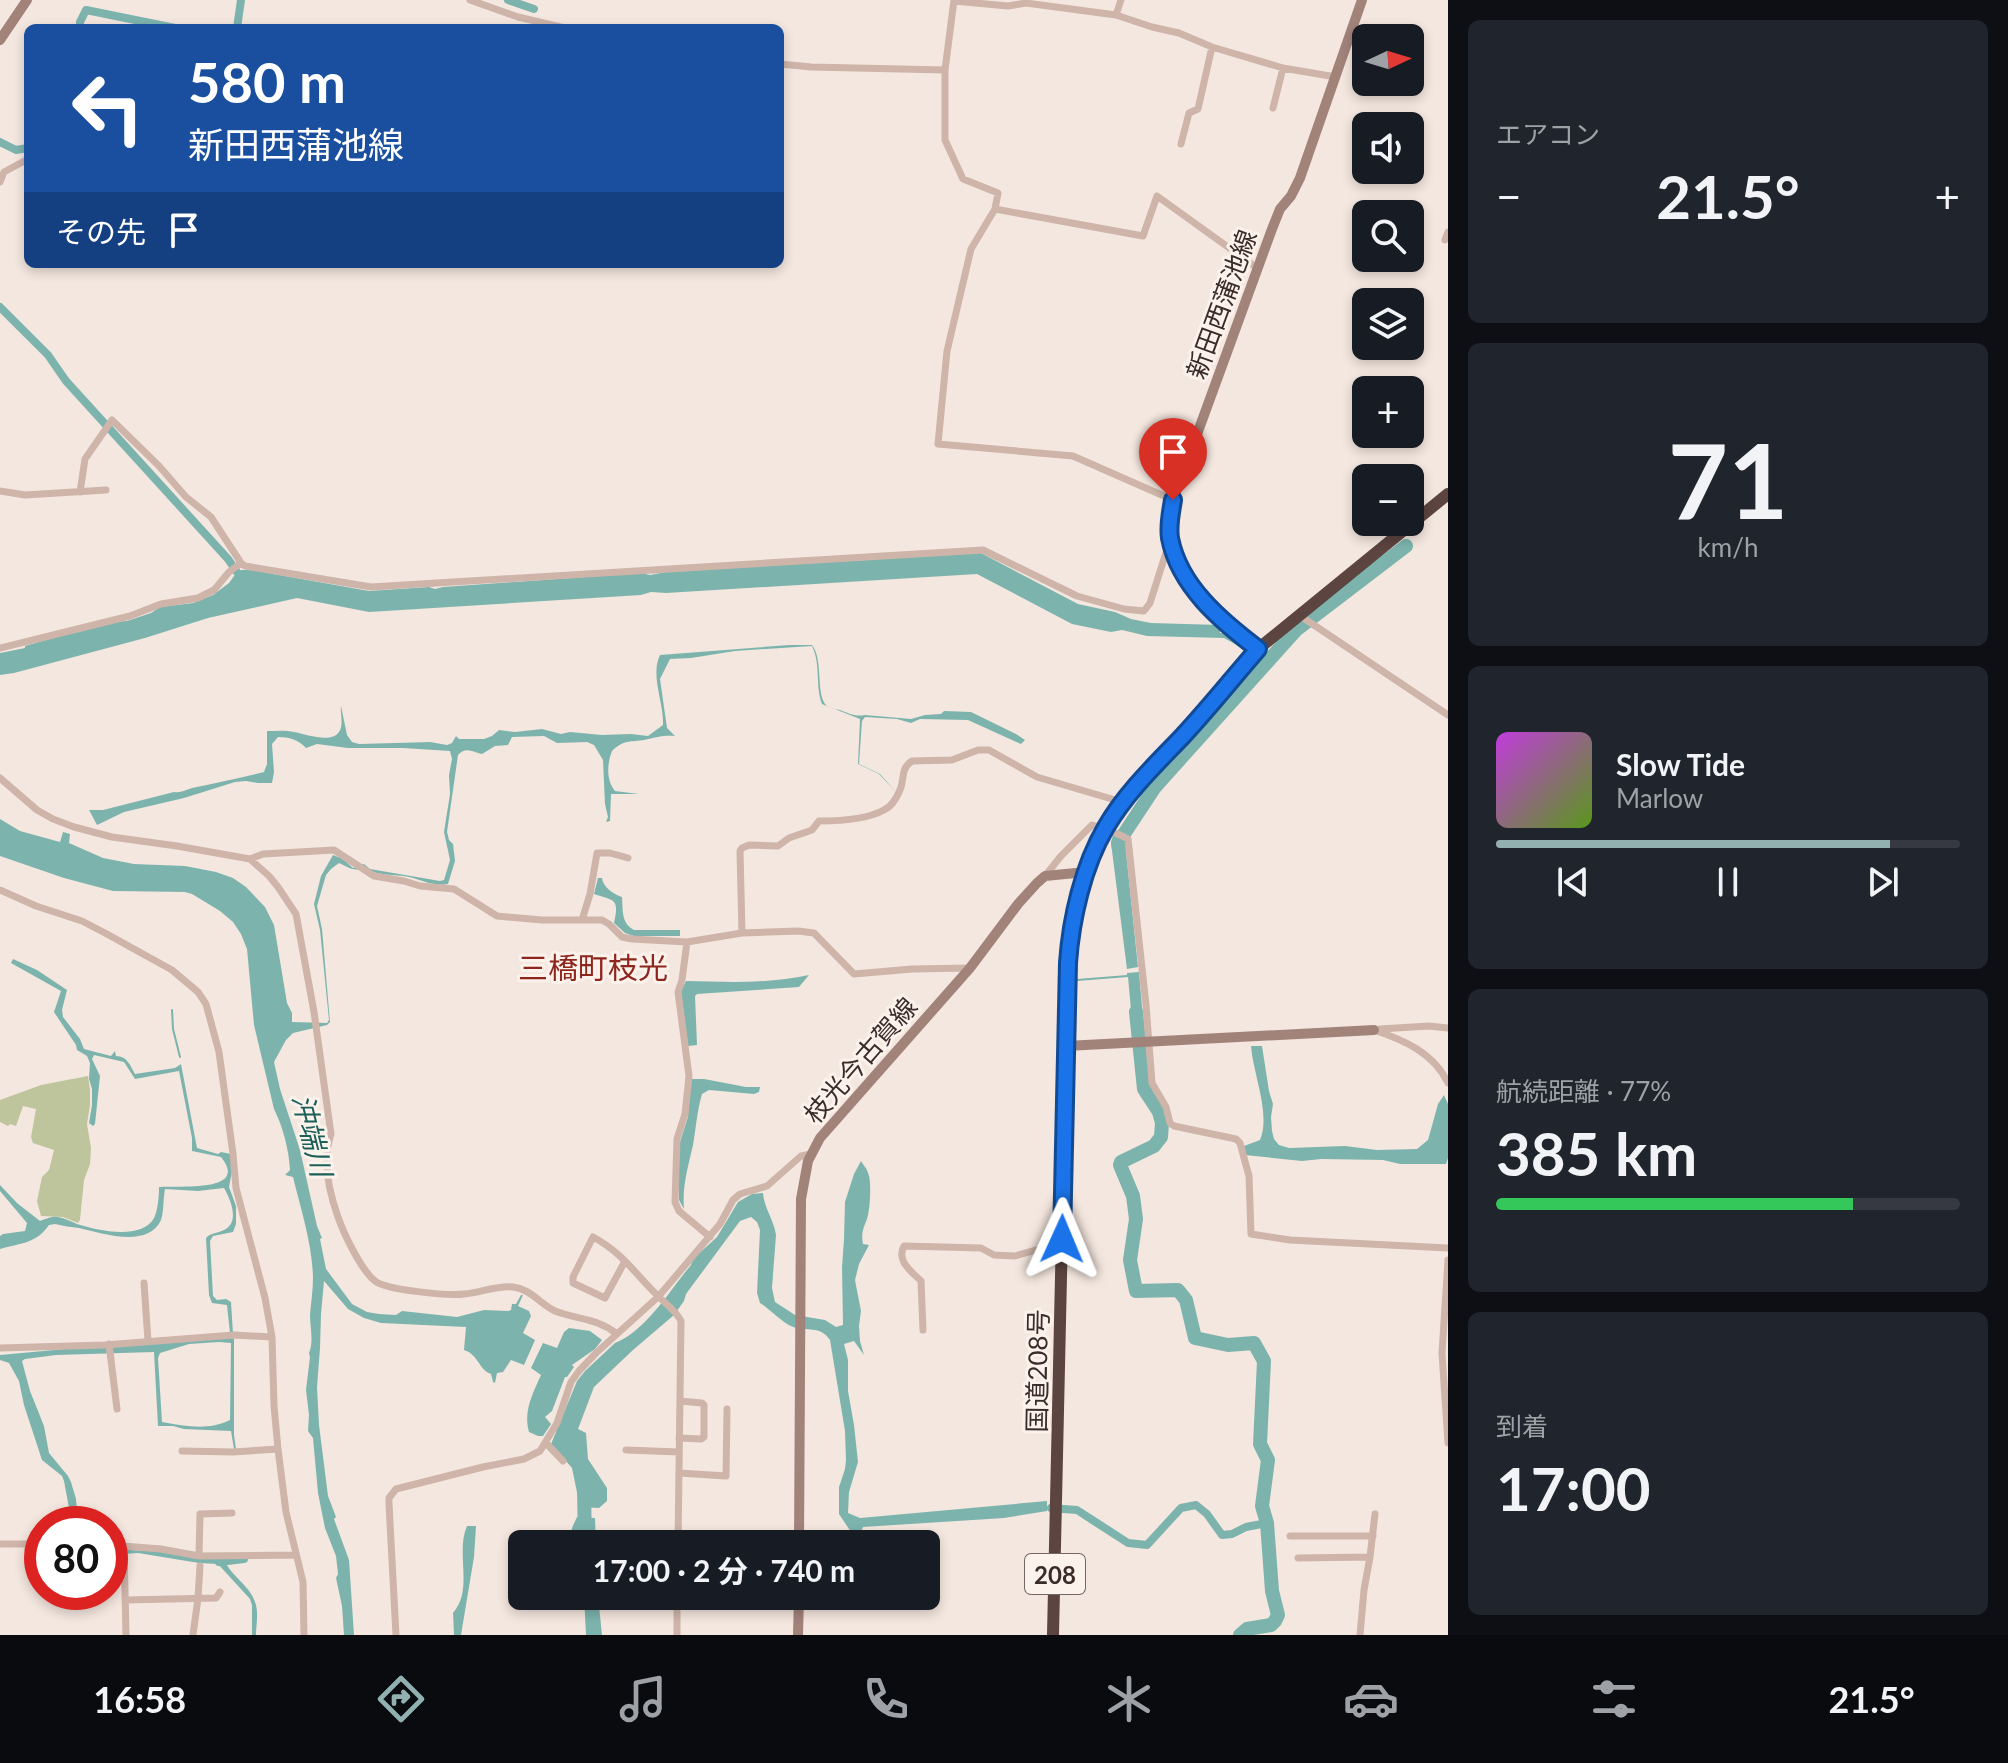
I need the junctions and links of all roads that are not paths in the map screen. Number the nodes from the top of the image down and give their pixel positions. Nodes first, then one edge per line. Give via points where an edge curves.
1 (27, 0) edge
2 (470, 0) edge
3 (954, 0) edge
4 (1121, 0) edge
5 (1362, 0) edge
6 (1116, 15) junction
7 (548, 24) edge
8 (0, 40) edge
9 (1212, 47) junction
10 (784, 64) edge
11 (1283, 68) junction
12 (945, 70) junction
13 (1336, 77) junction
14 (1273, 108) dead end
15 (1181, 144) dead end
16 (24, 161) edge
17 (0, 182) edge
18 (995, 209) junction
19 (1257, 268) junction
20 (106, 490) dead end
21 (0, 491) edge
22 (80, 492) junction
23 (1448, 494) edge
24 (1173, 500) junction
25 (1170, 538) junction
26 (239, 564) junction
27 (1299, 615) junction
28 (0, 648) edge
29 (1258, 649) junction
30 (1448, 715) edge
31 (0, 778) edge
32 (1122, 802) junction
33 (1108, 829) junction
34 (628, 858) dead end
35 (250, 859) junction
36 (1086, 872) junction
37 (1045, 876) junction
38 (0, 890) edge
39 (582, 920) junction
40 (742, 933) junction
41 (687, 942) junction
42 (970, 968) junction
43 (1448, 1028) edge
44 (1374, 1030) junction
45 (1149, 1041) junction
46 (1066, 1046) junction
47 (1448, 1083) edge
48 (811, 1154) junction
49 (710, 1237) junction
50 (1062, 1246) junction
51 (1448, 1248) edge
52 (1448, 1260) edge
53 (625, 1261) junction
54 (144, 1283) dead end
55 (658, 1297) junction
56 (923, 1330) dead end
57 (617, 1334) junction
58 (272, 1337) junction
59 (148, 1341) junction
60 (110, 1349) junction
61 (0, 1351) edge
62 (680, 1401) junction
63 (117, 1409) dead end
64 (727, 1409) dead end
65 (679, 1438) junction
66 (546, 1443) junction
67 (1448, 1443) edge
68 (278, 1449) junction
69 (626, 1450) dead end
70 (182, 1451) dead end
71 (679, 1452) junction
72 (563, 1461) dead end
73 (679, 1473) junction
74 (232, 1513) dead end
75 (1375, 1514) dead end
76 (678, 1530) edge
77 (799, 1530) edge
78 (1290, 1536) dead end
79 (1373, 1536) junction
80 (0, 1544) edge
81 (24, 1544) edge
82 (128, 1547) edge
83 (296, 1555) junction
84 (199, 1556) junction
85 (1370, 1557) junction
86 (1298, 1558) dead end
87 (200, 1566) dead end
88 (220, 1592) dead end
89 (198, 1598) junction
90 (128, 1600) edge
91 (125, 1610) edge
92 (677, 1610) edge
93 (799, 1610) edge
94 (126, 1635) edge
95 (193, 1635) edge
96 (304, 1635) edge
97 (396, 1635) edge
98 (677, 1635) edge
99 (798, 1635) edge
100 (1053, 1635) edge
101 (1360, 1635) edge

1 - 8 main road
2 - 7 street
3 - 6 street
3 - 12 street
4 - 6 street
5 - 13 main road, 新田西蒲池線
6 - 9 street
9 - 11 street
9 - 15 street via 1198,109 1189,113
10 - 12 street
11 - 13 street
11 - 14 street
12 - 18 street via 945,140 963,179 998,193
13 - 19 main road, 新田西蒲池線 via 1300,178 1280,209
16 - 17 street via 9,168
18 - 19 street via 1143,236 1157,196
18 - 24 street via 971,249 947,351 938,444 1073,456
19 - 24 main road, 新田西蒲池線
20 - 22 street
21 - 22 street
22 - 26 street via 85,459 112,420 211,517
23 - 27 highway, 国道208号 / 208
24 - 25 main road, 新田西蒲池線
25 - 26 street via 1144,611 1077,596 983,550 371,587
25 - 29 main road, 新田西蒲池線 via 1187,577 1209,608
26 - 28 street via 214,590 198,598
27 - 29 highway, 国道208号 / 208
27 - 30 street
29 - 32 highway, 国道208号 / 208
31 - 35 street via 37,810 74,827
32 - 33 highway, 国道208号 / 208
32 - 40 street via 1037,777 989,750 952,760 912,761 902,772 900,790 882,811 845,821 819,821 812,830 778,846 742,848
33 - 36 highway, 国道208号 / 208
33 - 37 street via 1092,825
33 - 45 street via 1128,839
34 - 39 street via 597,853
35 - 39 street via 334,850 374,876 454,889 497,916
35 - 57 street via 296,914 331,1134 326,1148 334,1206 374,1281 389,1288 458,1295 513,1287 553,1310 595,1320
36 - 37 main road
36 - 46 highway, 国道208号 / 208 via 1070,938
37 - 42 main road, 枝光今古賀線
38 - 58 street via 82,921 172,970 206,1004 219,1052 236,1188
39 - 41 street via 602,920 622,937
40 - 41 street
40 - 42 street via 814,933 854,974
41 - 49 street via 678,992 689,1076 677,1139 675,1202
42 - 48 main road, 枝光今古賀線
43 - 44 street
44 - 45 main road
44 - 47 street via 1423,1053
45 - 46 main road
45 - 51 street via 1152,1083 1170,1123 1240,1143 1249,1176 1251,1234
46 - 50 highway, 国道208号 / 208
48 - 49 street via 801,1156 767,1186 740,1194
48 - 77 main road, 枝光今古賀線 via 801,1199
49 - 55 street
50 - 56 street via 1015,1256 981,1248 904,1246 902,1258 921,1281
50 - 100 highway, 国道208号 / 208
52 - 67 street via 1442,1353
53 - 53 street via 605,1298 573,1283 593,1237
53 - 55 street
54 - 59 street
55 - 57 street
55 - 62 street via 681,1321
57 - 66 street via 571,1382
58 - 59 street
58 - 68 street
59 - 60 street
60 - 61 street
60 - 63 street
62 - 65 street
62 - 65 street via 704,1405 704,1437
64 - 73 street via 726,1476
65 - 71 street
66 - 72 street
66 - 97 street via 524,1459 392,1492
68 - 70 street
68 - 83 street
69 - 71 street
71 - 73 street
73 - 76 street
74 - 84 street via 200,1514
75 - 79 street
78 - 79 street
79 - 85 street
80 - 81 street
82 - 84 street
83 - 84 street
83 - 96 street via 303,1582
85 - 86 street
85 - 101 street
87 - 89 street
88 - 89 street via 216,1598
89 - 90 street
89 - 95 street
91 - 94 street
92 - 98 street
93 - 99 main road

